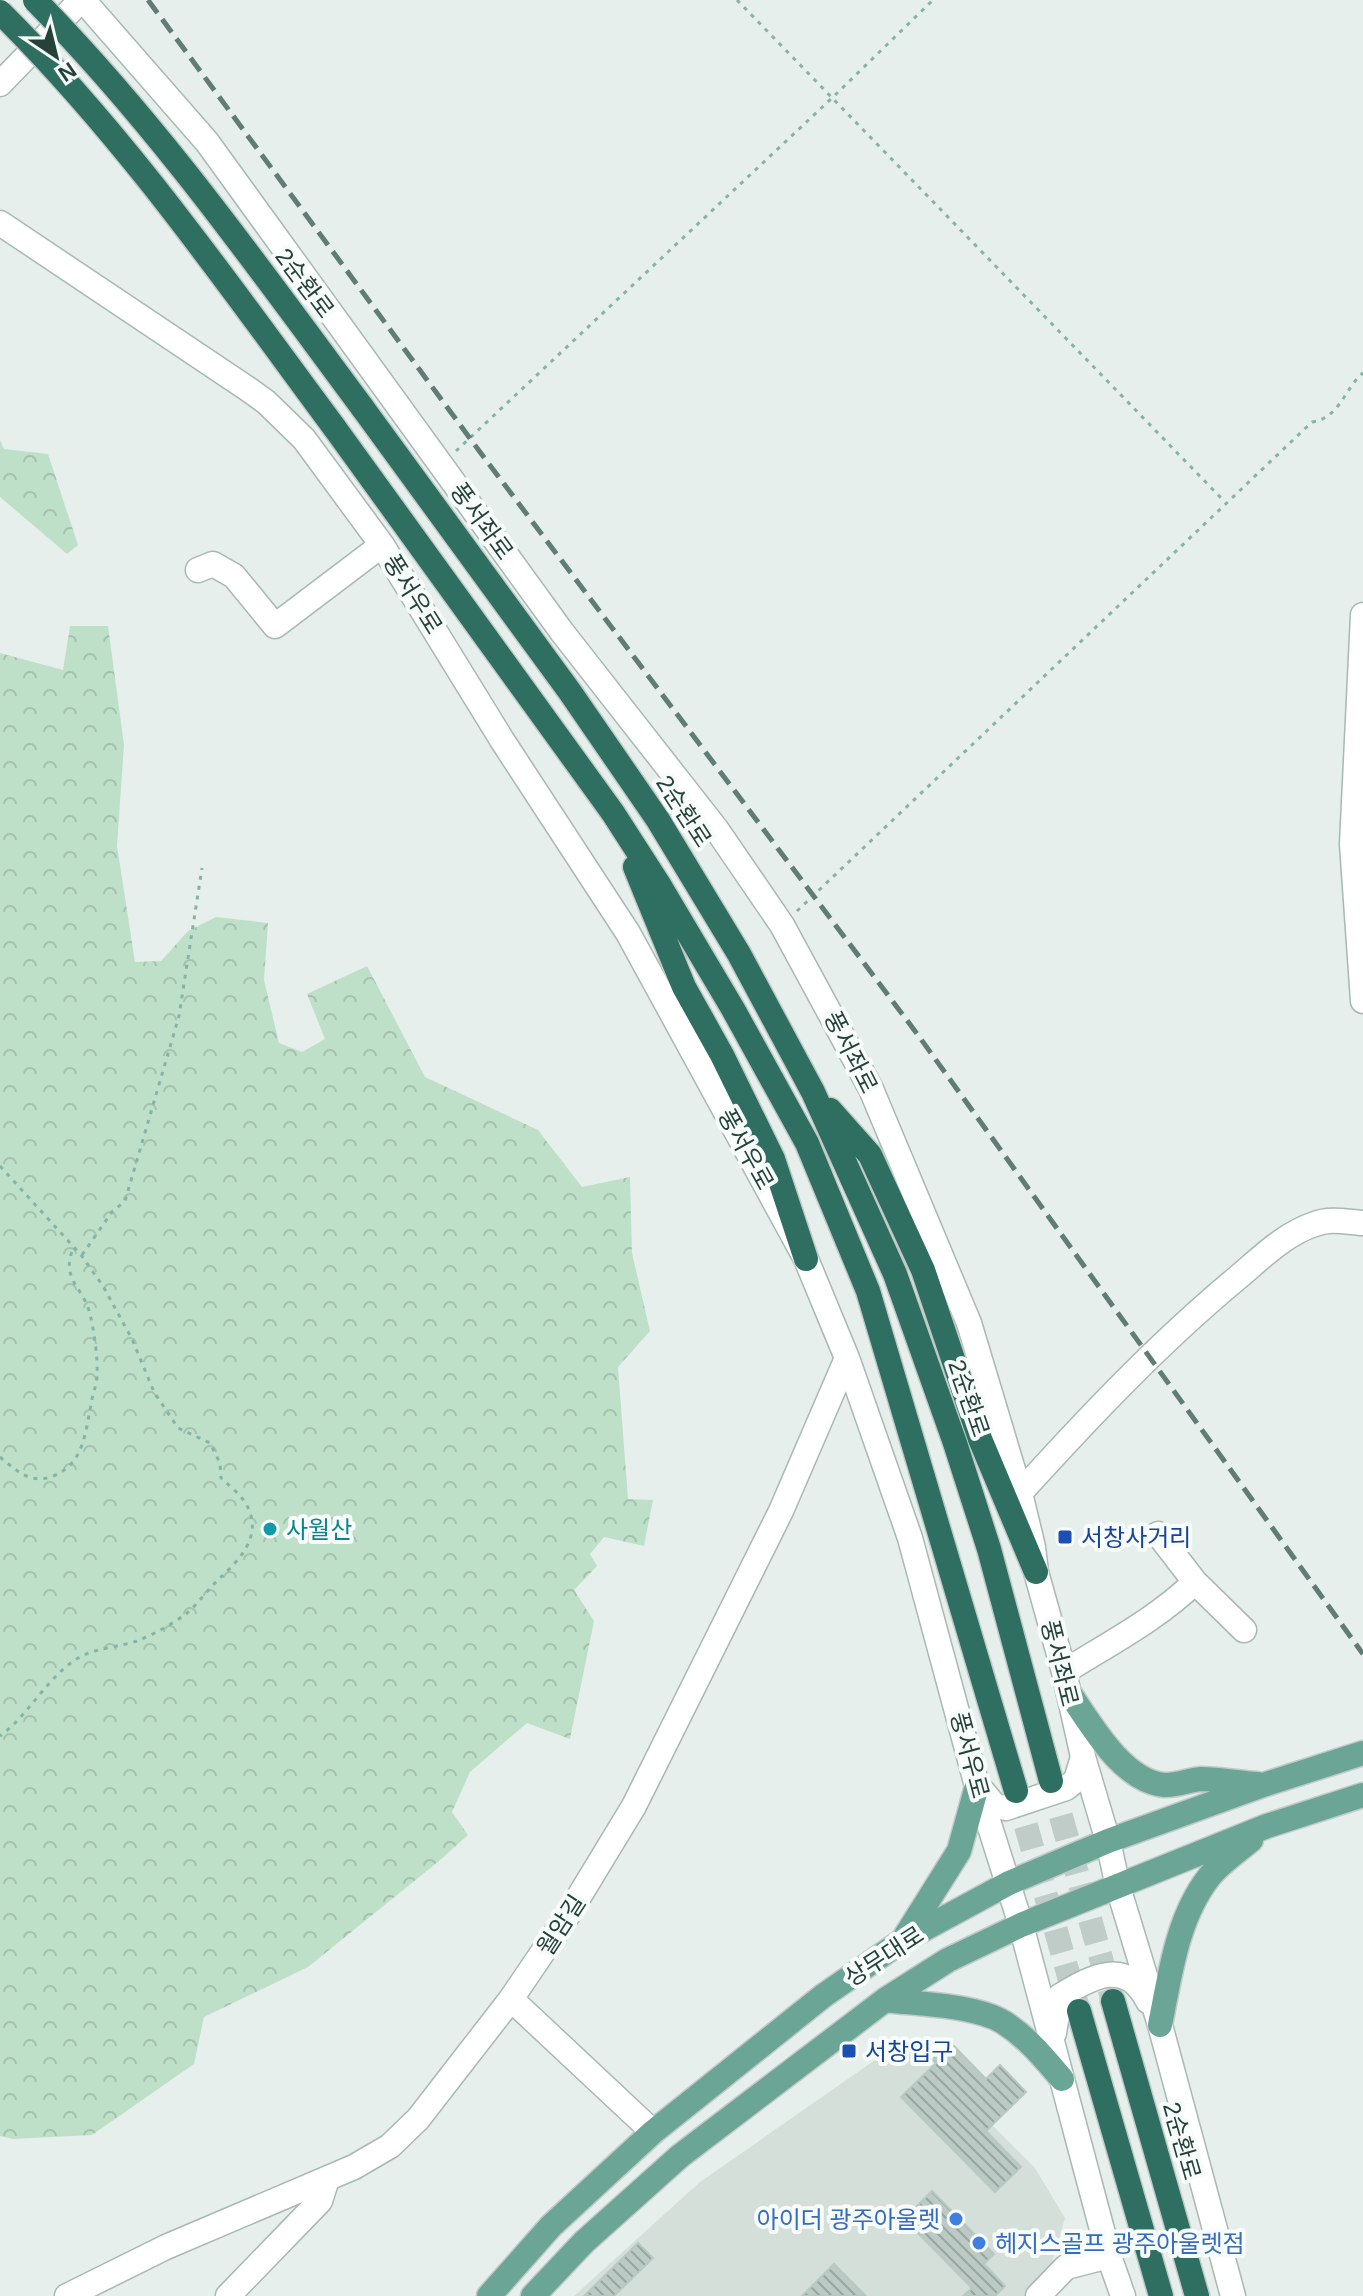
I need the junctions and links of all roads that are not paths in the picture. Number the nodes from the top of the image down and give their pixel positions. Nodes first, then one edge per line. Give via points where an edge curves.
1 (35, 0) edge
2 (82, 0) edge
3 (0, 12) edge
4 (0, 84) edge
5 (0, 223) edge
6 (382, 545) junction
7 (198, 570) dead end
8 (1363, 615) edge
9 (613, 813) junction
10 (1363, 1001) edge
11 (813, 1092) junction
12 (1363, 1223) edge
13 (806, 1259) junction
14 (847, 1358) junction
15 (1020, 1493) junction
16 (1158, 1534) dead end
17 (1036, 1572) junction
18 (1195, 1582) junction
19 (1244, 1630) dead end
20 (1066, 1682) junction
21 (1363, 1753) edge
22 (1083, 1757) junction
23 (1051, 1781) tunnel mouth
24 (1263, 1785) junction
25 (977, 1786) junction
26 (1016, 1791) tunnel mouth
27 (1363, 1795) edge
28 (1267, 1826) junction
29 (1108, 1841) junction
30 (1009, 1883) junction
31 (1118, 1887) junction
32 (1021, 1925) junction
33 (902, 1941) junction
34 (511, 1999) junction
35 (885, 2000) junction
36 (1113, 2001) tunnel mouth
37 (1079, 2011) tunnel mouth
38 (1160, 2025) junction
39 (1052, 2041) junction
40 (1062, 2079) junction
41 (653, 2132) junction
42 (327, 2179) junction
43 (1109, 2256) junction
44 (67, 2296) edge
45 (228, 2296) edge
46 (489, 2296) edge
47 (533, 2296) edge
48 (1038, 2296) edge
49 (1123, 2296) edge
50 (1161, 2296) edge
51 (1197, 2296) edge
52 (1233, 2296) edge

1 - 11 highway, 2순환로, bridge via 192,178 570,692 658,820 739,954
2 - 4 street
2 - 15 street, 풍서좌로 via 207,142 782,925 871,1089 920,1201 969,1323
3 - 9 highway, bridge via 91,108 164,197
5 - 6 street, 풍서우로 via 266,402 304,439
6 - 7 street via 275,626 234,576 213,564
6 - 13 street, 풍서우로 via 628,933
8 - 10 street via 1352,844
9 - 13 highway via 684,987 773,1159
9 - 26 highway via 725,995 807,1143 868,1291
11 - 17 highway via 870,1155 923,1270 980,1439
11 - 23 highway, 2순환로 via 895,1274 955,1443
12 - 15 street via 1315,1223 1270,1250 1099,1406
13 - 14 street, 풍서우로
14 - 25 street, 풍서우로 via 910,1538
14 - 34 street, 월암길 via 781,1511 655,1766 604,1858
15 - 17 street, 풍서좌로
16 - 18 street
17 - 20 street, 풍서좌로
18 - 19 street
18 - 20 street via 1171,1606
20 - 22 street, 풍서좌로
20 - 24 main road via 1100,1737 1141,1779 1165,1785 1200,1779
21 - 24 main road, 상무대로
22 - 25 street via 1076,1780 1066,1788 1006,1808 995,1806
22 - 29 street, 풍서좌로
24 - 29 main road, 상무대로
25 - 30 street, 풍서우로
25 - 33 main road via 959,1851
27 - 28 main road, 상무대로
28 - 31 main road, 상무대로
28 - 38 main road via 1210,1875 1186,1917
29 - 30 main road, 상무대로
29 - 31 street, 풍서좌로
30 - 32 street, 풍서우로
30 - 33 main road, 상무대로
31 - 32 main road, 상무대로
31 - 38 street, 풍서좌로
32 - 35 main road, 상무대로 via 948,1960
32 - 39 street, 풍서우로
33 - 41 main road, 상무대로 via 823,1996
34 - 41 street
34 - 42 street, 월암길 via 398,2139
35 - 40 main road via 955,2007 1001,2020
35 - 47 main road, 상무대로 via 680,2156
36 - 51 highway, 2순환로
37 - 50 highway
38 - 39 street via 1139,1985 1118,1974 1089,1979 1060,1996
38 - 52 street, 풍서좌로
39 - 40 street, 풍서우로
40 - 43 street, 풍서우로
41 - 46 main road, 상무대로 via 551,2226
42 - 44 street, 월암길 via 166,2247
42 - 45 street via 320,2201
43 - 48 street via 1066,2267
43 - 49 street, 풍서우로

